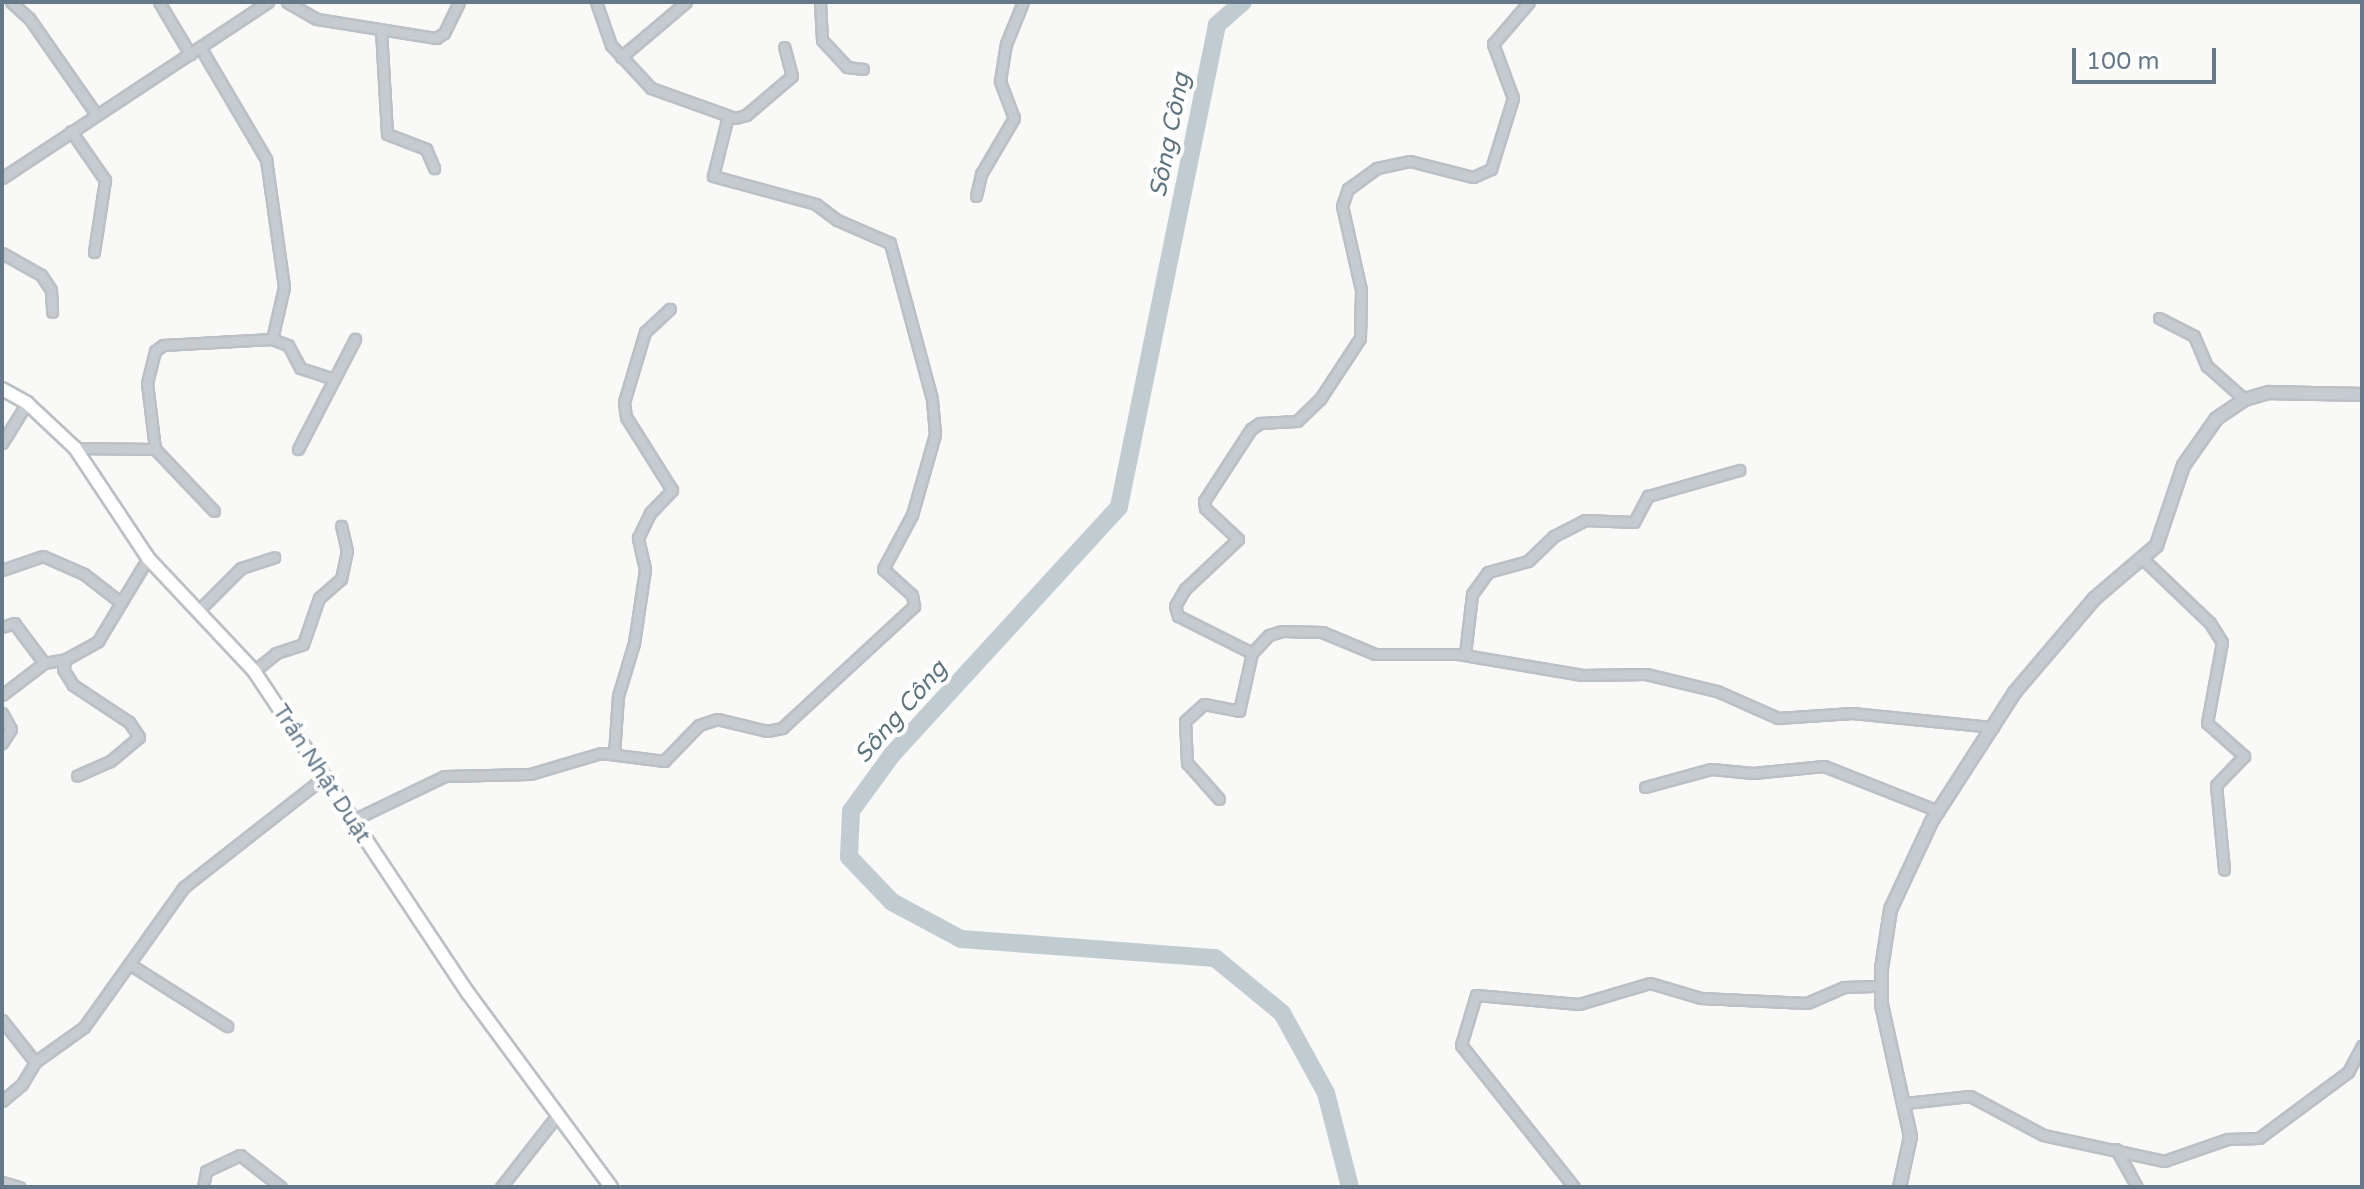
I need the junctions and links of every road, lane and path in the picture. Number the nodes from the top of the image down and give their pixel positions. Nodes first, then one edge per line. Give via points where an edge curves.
1 (11, 2) edge
2 (159, 2) edge
3 (268, 2) edge
4 (287, 2) edge
5 (459, 2) edge
6 (596, 2) edge
7 (686, 2) edge
8 (820, 2) edge
9 (1023, 2) edge
10 (1529, 2) edge
11 (381, 30) junction
12 (200, 47) junction
13 (784, 47) dead end
14 (190, 54) junction
15 (621, 57) junction
16 (863, 69) dead end
17 (96, 114) junction
18 (728, 116) junction
19 (71, 131) junction
20 (434, 168) dead end
21 (2, 178) edge
22 (976, 196) dead end
23 (94, 252) dead end
24 (2, 253) edge
25 (670, 309) dead end
26 (52, 312) dead end
27 (2159, 318) dead end
28 (272, 339) junction
29 (355, 339) dead end
30 (333, 379) junction
31 (2, 389) edge
32 (2362, 394) edge
33 (2244, 399) junction
34 (27, 403) junction
35 (2, 443) edge
36 (75, 448) junction
37 (155, 449) junction
38 (298, 449) dead end
39 (1739, 470) dead end
40 (214, 511) dead end
41 (341, 526) dead end
42 (274, 557) dead end
43 (148, 558) junction
44 (2143, 559) junction
45 (3, 569) edge
46 (120, 602) junction
47 (197, 612) junction
48 (2, 627) edge
49 (1252, 653) junction
50 (1465, 654) junction
51 (66, 659) junction
52 (44, 663) junction
53 (254, 671) junction
54 (2, 695) edge
55 (2, 713) edge
56 (1993, 727) junction
57 (2, 743) edge
58 (614, 754) junction
59 (77, 776) dead end
60 (323, 778) junction
61 (1645, 787) dead end
62 (1219, 799) dead end
63 (1938, 811) junction
64 (353, 820) junction
65 (2224, 870) dead end
66 (131, 965) junction
67 (1881, 986) junction
68 (2, 1020) edge
69 (227, 1026) dead end
70 (2362, 1046) edge
71 (35, 1062) junction
72 (2, 1101) edge
73 (1906, 1103) junction
74 (558, 1114) junction
75 (2116, 1149) junction
76 (2, 1182) edge
77 (19, 1187) edge
78 (203, 1187) edge
79 (281, 1187) edge
80 (501, 1187) edge
81 (611, 1187) edge
82 (1574, 1187) edge
83 (1899, 1187) edge
84 (2137, 1187) edge

1 - 17 street via 29,18
2 - 14 street
3 - 12 street
4 - 11 street via 317,19
5 - 11 street via 441,37
6 - 15 street via 604,31
7 - 15 street
8 - 16 street via 822,40 847,67
9 - 22 street via 1006,44 1000,81 1014,118 981,174
10 - 49 street via 1493,44 1513,98 1491,169 1473,177 1410,161 1377,168 1348,189 1342,206 1361,290 1360,338 1320,399 1297,421 1260,423 1251,429 1204,501 1238,539 1185,589 1175,606 1178,616
11 - 20 street via 387,134 426,149
12 - 14 street
12 - 28 street via 266,159 284,287
13 - 18 street via 792,72 789,80 746,115
14 - 17 street
15 - 18 street via 658,93
17 - 19 street
18 - 58 street via 713,176 816,204 837,220 887,240 892,249 932,399 935,434 912,515 883,569 912,595 914,606 782,728 767,731 728,719 708,720 664,761
19 - 21 street
19 - 23 street via 105,180
24 - 26 street via 41,275 51,290
25 - 58 street via 645,332 624,402 626,417 672,490 650,513 638,538 645,569 634,643 618,696
27 - 33 street via 2194,336 2207,366
28 - 30 street via 288,345 300,368
28 - 37 street via 159,347 147,383
29 - 30 street
30 - 38 street
31 - 34 main road, Trần Nhật Duật
32 - 33 street via 2269,392
33 - 44 street via 2216,418 2192,448 2161,535
34 - 35 street
34 - 36 main road, Trần Nhật Duật
36 - 37 street
36 - 43 main road, Trần Nhật Duật
37 - 40 street
39 - 50 street via 1648,496 1634,522 1585,520 1554,536 1528,561 1488,572 1472,594
41 - 53 street via 347,551 341,579 319,598 303,644 276,653
42 - 47 street via 241,568
43 - 46 street
43 - 47 main road, Trần Nhật Duật
44 - 56 street via 2094,598 2014,692
44 - 65 street via 2210,623 2222,642 2207,723 2244,756 2216,785
45 - 46 street via 43,556 84,574
46 - 51 street via 98,641
47 - 53 main road, Trần Nhật Duật
48 - 52 street via 14,623
49 - 50 street via 1275,632 1313,631 1375,654
49 - 62 street via 1239,711 1204,704 1185,721 1187,763
50 - 56 street via 1582,675 1646,674 1717,691 1778,718 1852,713
51 - 52 street
51 - 59 street via 63,669 73,685 129,722 139,737 110,761
52 - 54 street
53 - 60 main road, Trần Nhật Duật
55 - 57 street via 11,729
56 - 63 street
58 - 64 street via 587,755 530,774 445,776
60 - 64 main road, Trần Nhật Duật
60 - 66 street via 184,887
61 - 63 street via 1711,769 1763,773 1824,766
63 - 67 street via 1890,909
64 - 74 main road, Trần Nhật Duật via 468,993
66 - 69 street
66 - 71 street via 80,1032
67 - 73 street via 1885,1027
67 - 82 street via 1844,987 1807,1003 1701,998 1650,983 1579,1004 1476,995 1461,1045
68 - 71 street
70 - 75 street via 2348,1072 2259,1138 2228,1139 2164,1161
71 - 72 street via 22,1084
73 - 75 street via 1970,1096 2025,1128
73 - 83 street via 1910,1148
74 - 80 street
74 - 81 main road, Trần Nhật Duật
75 - 84 street
76 - 77 street
78 - 79 street via 206,1171 240,1155

